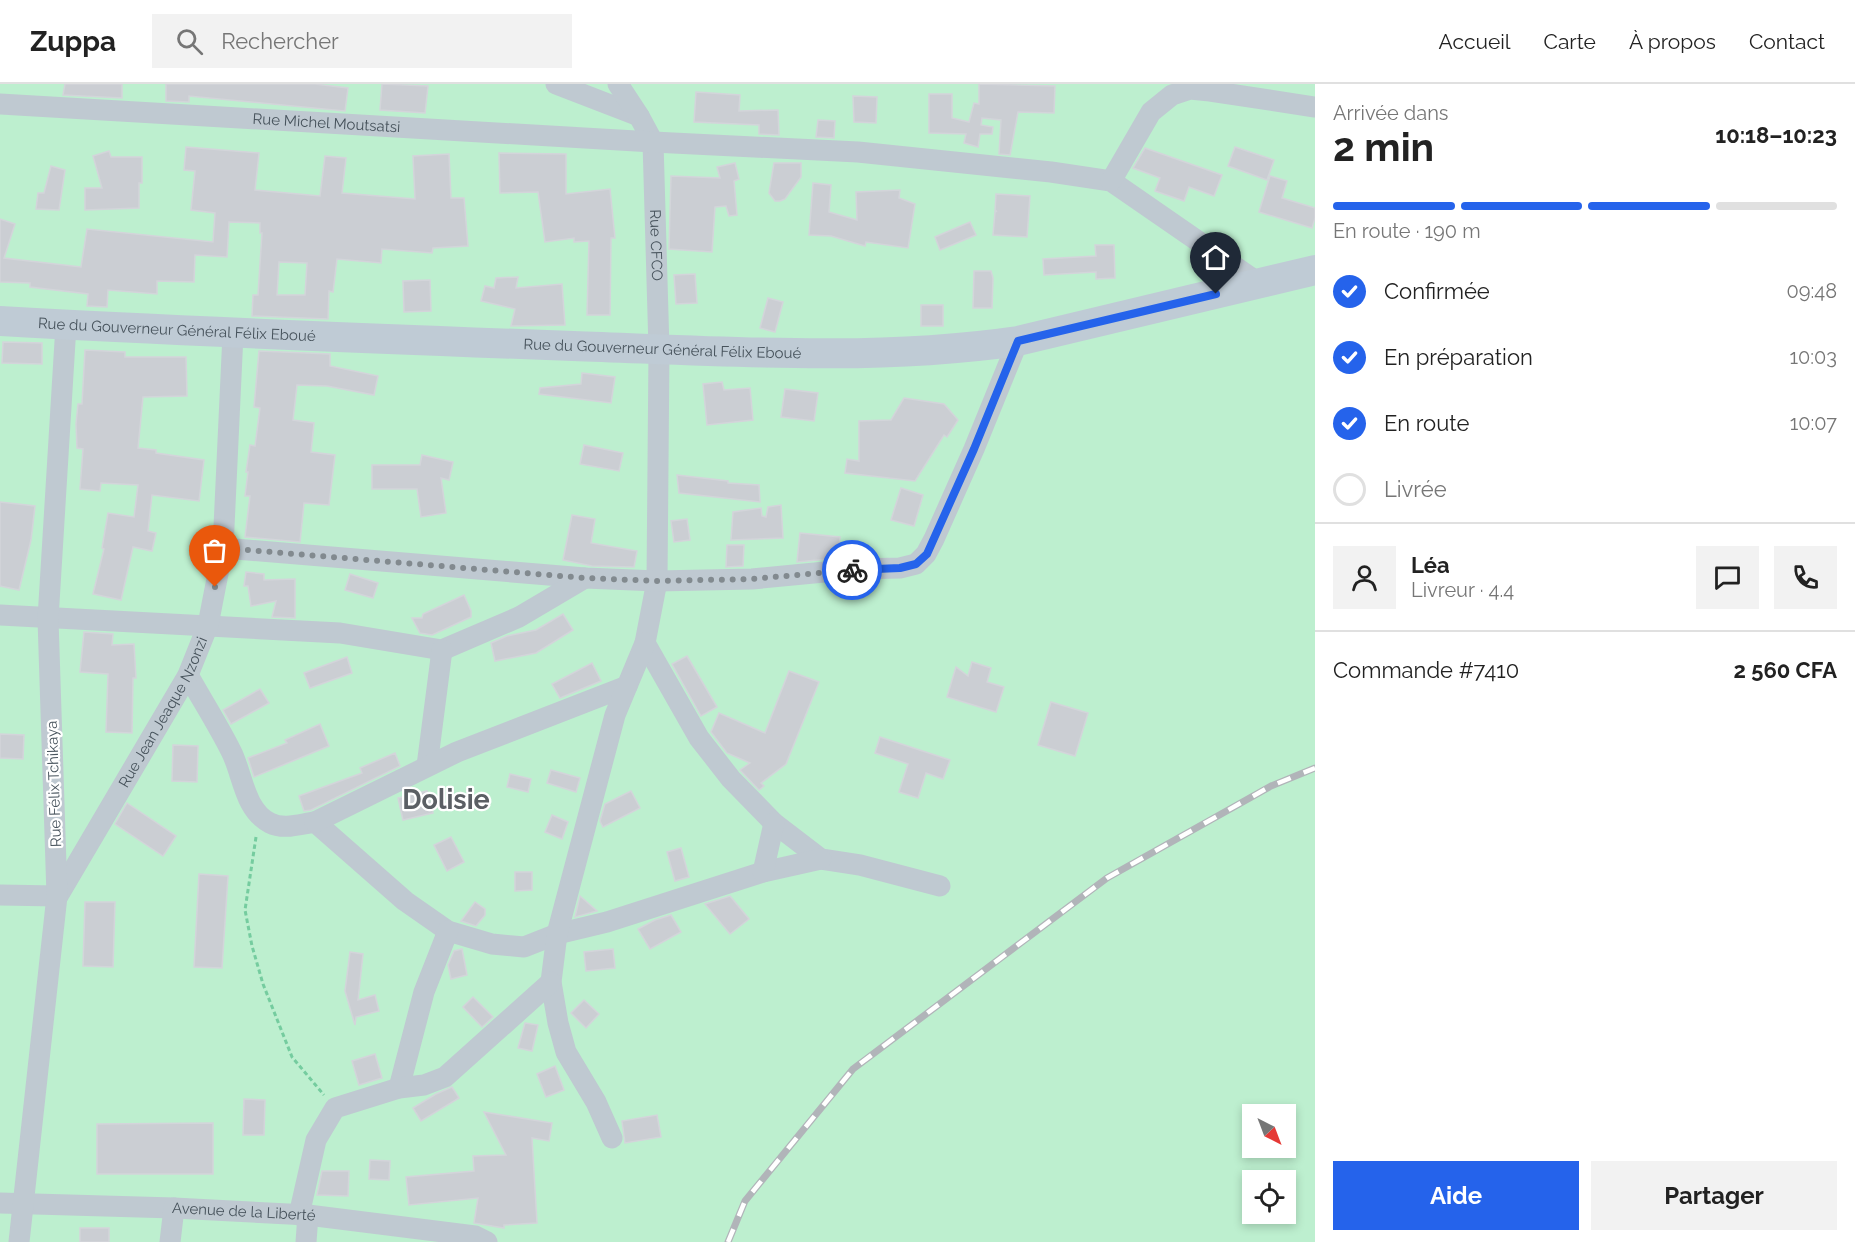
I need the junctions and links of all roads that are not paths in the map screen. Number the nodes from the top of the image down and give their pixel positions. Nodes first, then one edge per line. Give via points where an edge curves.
1 (556, 84) edge
2 (618, 84) edge
3 (0, 104) edge
4 (1315, 107) edge
5 (639, 116) junction
6 (652, 142) junction
7 (1111, 181) junction
8 (1315, 270) edge
9 (1260, 284) junction
10 (0, 321) edge
11 (66, 325) junction
12 (233, 334) junction
13 (1018, 341) junction
14 (660, 349) junction
15 (223, 548) junction
16 (585, 578) junction
17 (657, 581) junction
18 (0, 615) edge
19 (48, 619) junction
20 (208, 625) junction
21 (645, 643) junction
22 (442, 650) junction
23 (188, 675) junction
24 (627, 686) junction
25 (427, 766) junction
26 (315, 822) junction
27 (774, 823) junction
28 (821, 859) junction
29 (764, 872) junction
30 (940, 886) dead end
31 (0, 895) edge
32 (57, 897) junction
33 (448, 931) junction
34 (557, 934) junction
35 (551, 982) junction
36 (399, 1088) junction
37 (612, 1138) dead end
38 (0, 1203) edge
39 (22, 1204) junction
40 (174, 1208) junction
41 (304, 1215) junction
42 (19, 1242) edge
43 (170, 1242) edge
44 (306, 1242) edge
45 (487, 1242) edge

1 - 5 street
2 - 5 street
3 - 6 street, Rue Michel Moutsatsi
4 - 7 street via 1190,89 1172,95 1151,112
5 - 6 street
6 - 7 street, Rue Michel Moutsatsi via 858,152
6 - 14 street, Rue CFCO
7 - 9 street
8 - 9 main road, Rue du Gouverneur Général Félix Eboué
9 - 13 main road, Rue du Gouverneur Général Félix Eboué
10 - 11 main road, Rue du Gouverneur Général Félix Eboué
11 - 12 main road, Rue du Gouverneur Général Félix Eboué
11 - 19 street, Rue Félix Tchikaya
12 - 14 main road, Rue du Gouverneur Général Félix Eboué
12 - 15 street, Rue Jean Jeaque Nzonzi
13 - 14 main road, Rue du Gouverneur Général Félix Eboué via 974,347 831,353
13 - 17 street via 934,539 927,554 916,564 752,579
14 - 17 street, Rue CFCO
15 - 16 street
15 - 20 street, Rue Jean Jeaque Nzonzi
16 - 17 street
16 - 22 street via 519,616
17 - 21 street, Rue CFCO
18 - 19 street
19 - 20 street
19 - 32 street, Rue Félix Tchikaya
20 - 22 street via 340,633
20 - 23 street, Rue Jean Jeaque Nzonzi
21 - 24 street, Rue CFCO
21 - 27 street via 699,738 731,779
22 - 25 street
23 - 26 street via 233,753 243,785 259,815 283,827
23 - 32 street, Rue Jean Jeaque Nzonzi
24 - 25 street
24 - 34 street, Rue CFCO via 615,715
25 - 26 street
26 - 33 street via 405,901
27 - 28 street
27 - 29 street
28 - 29 street
28 - 30 street
29 - 34 street
31 - 32 street
32 - 39 street, Rue Félix Tchikaya
33 - 34 street via 492,944 524,947
33 - 36 street via 424,992
34 - 35 street, Rue CFCO
35 - 36 street via 445,1077
35 - 37 street, Rue CFCO via 566,1052
36 - 41 street via 335,1108 316,1140
38 - 39 street, Avenue de la Liberté
39 - 40 street, Avenue de la Liberté
39 - 42 street, Rue Félix Tchikaya
40 - 41 street, Avenue de la Liberté
40 - 43 street
41 - 44 street
41 - 45 street, Avenue de la Liberté via 475,1236

